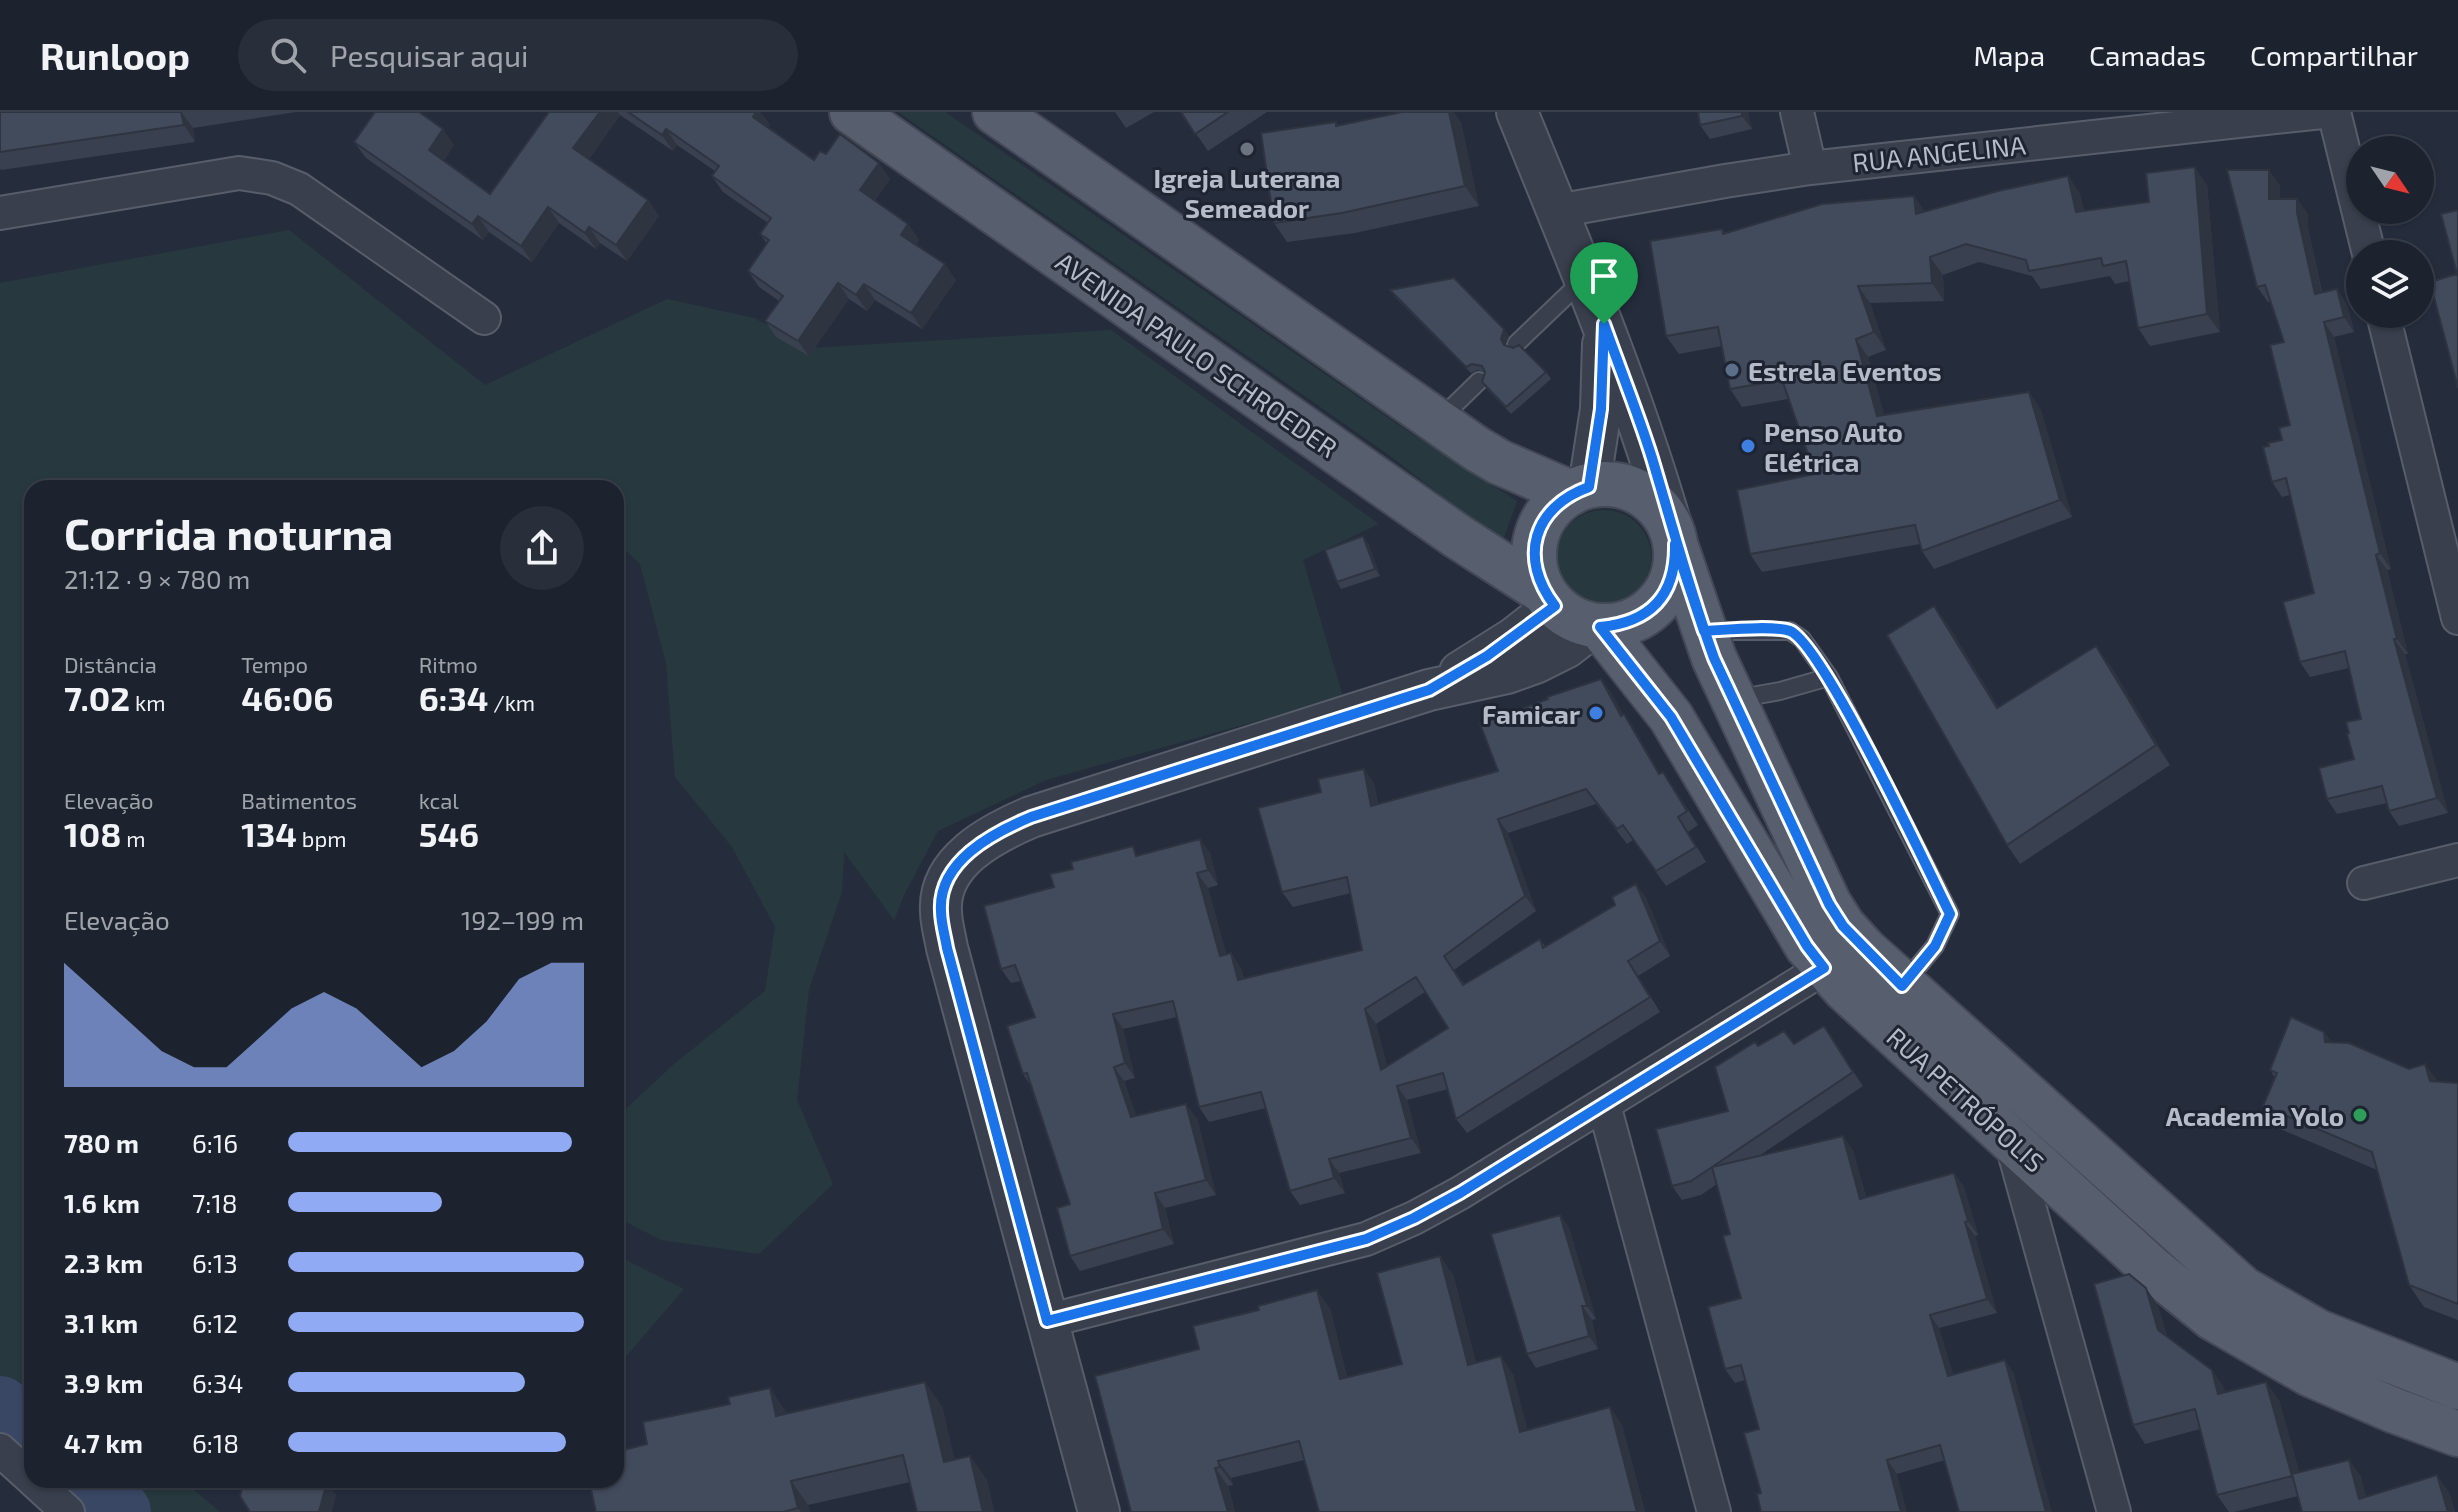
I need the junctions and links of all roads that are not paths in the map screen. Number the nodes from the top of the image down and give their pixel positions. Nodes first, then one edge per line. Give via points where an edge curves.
1 (852, 112) edge
2 (995, 112) edge
3 (1517, 112) edge
4 (1797, 112) edge
5 (2322, 112) edge
6 (2334, 112) edge
7 (1810, 168) junction
8 (1557, 211) junction
9 (0, 213) edge
10 (2366, 240) edge
11 (1586, 277) junction
12 (484, 318) dead end
13 (1604, 324) junction
14 (2386, 328) edge
15 (1516, 344) edge
16 (1479, 381) edge
17 (1438, 421) junction
18 (1580, 490) junction
19 (1674, 537) junction
20 (1549, 599) junction
21 (2458, 618) edge
22 (1597, 626) junction
23 (1704, 631) junction
24 (1829, 677) junction
25 (1429, 690) junction
26 (1733, 699) junction
27 (2458, 860) edge
28 (2364, 883) dead end
29 (1824, 968) junction
30 (1902, 986) junction
31 (1604, 1105) junction
32 (2011, 1141) junction
33 (1047, 1321) junction
34 (2458, 1387) edge
35 (2458, 1434) edge
36 (0, 1450) edge
37 (24, 1471) edge
38 (43, 1488) edge
39 (68, 1512) edge
40 (1099, 1512) edge
41 (1714, 1512) edge
42 (2114, 1512) edge

1 - 20 main road, AVENIDA PAULO SCHROEDER
2 - 17 main road
3 - 8 street, RUA PETRÓPOLIS
4 - 7 street
5 - 7 street, RUA ANGELINA
6 - 10 street
7 - 8 street, RUA ANGELINA
8 - 11 street, RUA PETRÓPOLIS
9 - 12 street via 239,173 272,178 299,189
11 - 13 street, RUA PETRÓPOLIS
11 - 15 lane
13 - 18 street, RUA PETRÓPOLIS via 1601,409
13 - 19 street, RUA PETRÓPOLIS
14 - 21 street
16 - 17 lane
17 - 18 main road via 1499,462
18 - 19 main road via 1609,484 1647,497
18 - 20 main road via 1556,505 1536,537 1536,574
19 - 22 main road via 1676,565 1658,603 1622,625
19 - 23 main road, RUA PETRÓPOLIS
20 - 22 main road via 1573,619
20 - 25 street via 1487,656
22 - 25 street via 1535,663
22 - 29 main road, RUA PETRÓPOLIS via 1671,717
23 - 24 lane via 1790,631
23 - 26 main road, RUA PETRÓPOLIS
24 - 26 lane
24 - 30 lane via 1950,914 1935,946
25 - 33 street via 1031,817 982,841 948,881 940,908 947,948
26 - 30 main road, RUA PETRÓPOLIS via 1829,904 1843,926
27 - 28 street
29 - 31 street
29 - 32 main road, RUA PETRÓPOLIS
30 - 34 main road, RUA PETRÓPOLIS via 2243,1289 2318,1332
31 - 33 street via 1460,1193 1366,1239
31 - 41 street
32 - 35 main road, RUA PETRÓPOLIS via 2213,1318 2310,1374
32 - 42 street
33 - 40 street
36 - 37 street
38 - 39 street

